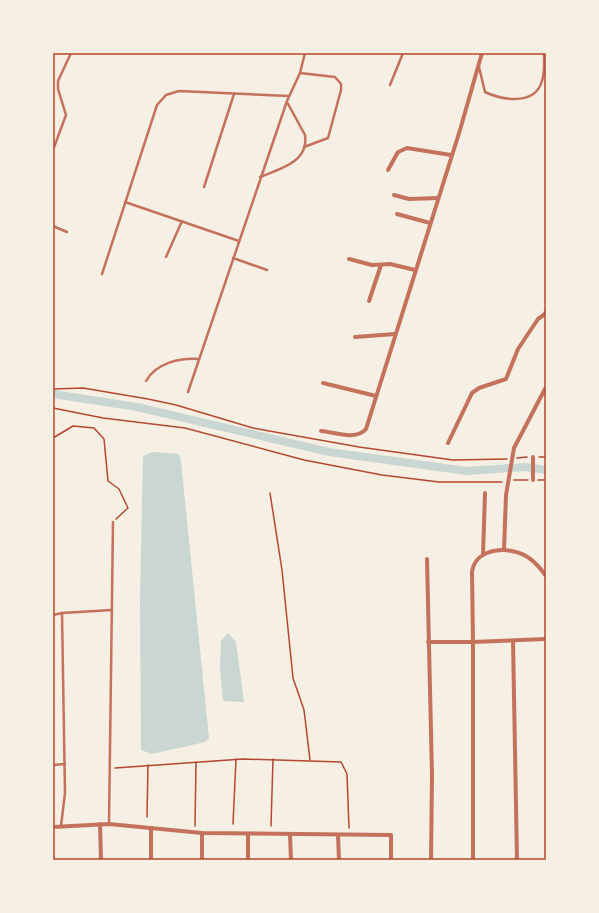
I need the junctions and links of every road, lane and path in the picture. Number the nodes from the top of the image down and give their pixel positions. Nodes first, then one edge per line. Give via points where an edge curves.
1 (71, 53) edge
2 (305, 53) edge
3 (404, 53) edge
4 (482, 53) edge
5 (544, 53) edge
6 (478, 66) junction
7 (300, 73) junction
8 (390, 85) dead end
9 (234, 94) junction
10 (289, 96) junction
11 (287, 101) junction
12 (304, 147) junction
13 (53, 150) edge
14 (451, 155) junction
15 (388, 170) dead end
16 (260, 177) junction
17 (204, 187) dead end
18 (394, 195) dead end
19 (438, 198) junction
20 (125, 202) junction
21 (397, 214) dead end
22 (182, 221) junction
23 (430, 223) junction
24 (53, 226) edge
25 (67, 232) dead end
26 (239, 241) junction
27 (166, 257) dead end
28 (233, 258) junction
29 (349, 259) dead end
30 (381, 265) junction
31 (267, 270) dead end
32 (415, 270) junction
33 (102, 274) dead end
34 (369, 301) dead end
35 (546, 311) edge
36 (395, 334) junction
37 (356, 337) dead end
38 (198, 359) junction
39 (146, 381) dead end
40 (323, 383) dead end
41 (546, 387) edge
42 (53, 389) edge
43 (188, 392) dead end
44 (376, 396) junction
45 (53, 408) edge
46 (321, 431) dead end
47 (53, 438) edge
48 (448, 443) dead end
49 (546, 457) edge
50 (533, 458) junction
51 (533, 479) junction
52 (546, 480) edge
53 (510, 481) dead end
54 (503, 482) dead end
55 (485, 492) dead end
56 (270, 493) dead end
57 (113, 522) joint
58 (504, 550) junction
59 (483, 555) junction
60 (427, 559) dead end
61 (546, 576) edge
62 (112, 610) junction
63 (62, 613) junction
64 (53, 614) edge
65 (546, 639) edge
66 (513, 641) junction
67 (428, 642) junction
68 (474, 642) junction
69 (236, 759) junction
70 (273, 759) junction
71 (310, 760) junction
72 (196, 762) junction
73 (53, 764) edge
74 (64, 764) junction
75 (148, 765) junction
76 (109, 768) junction
77 (147, 817) dead end
78 (100, 824) junction
79 (109, 824) junction
80 (233, 824) dead end
81 (195, 826) dead end
82 (271, 826) dead end
83 (61, 827) junction
84 (53, 828) edge
85 (151, 828) junction
86 (202, 833) junction
87 (248, 834) junction
88 (290, 835) junction
89 (338, 835) junction
90 (349, 835) junction
91 (101, 860) edge
92 (151, 860) edge
93 (202, 860) edge
94 (248, 860) edge
95 (291, 860) edge
96 (339, 860) edge
97 (391, 860) edge
98 (430, 860) edge
99 (473, 860) edge
100 (517, 860) edge

1 - 13 lane via 58,81 66,115
2 - 7 lane
3 - 8 lane
4 - 6 street
5 - 6 lane via 540,87 534,94 522,99 504,98 485,92
6 - 14 street
7 - 10 lane
7 - 12 lane via 335,77 341,84 340,97 328,138
9 - 10 lane
9 - 17 lane
9 - 20 lane via 179,91 161,99
10 - 11 lane
11 - 12 lane via 305,135
11 - 16 lane
12 - 16 lane via 295,162
14 - 15 street via 407,148 398,152
14 - 19 street
16 - 26 lane
18 - 19 street
19 - 23 street
20 - 22 lane
20 - 33 lane
21 - 23 street
22 - 26 lane
22 - 27 lane
23 - 32 street
24 - 25 lane
26 - 28 lane
28 - 31 lane
28 - 38 lane
29 - 30 street
30 - 32 street via 390,264
30 - 34 street
32 - 36 street
35 - 48 street via 518,349 506,379 479,388 469,397
36 - 37 street
36 - 44 street
38 - 39 lane via 178,360 161,366 154,370
38 - 43 lane
40 - 44 street
41 - 58 street via 514,448 506,496
42 - 50 path via 83,388 148,399 253,428 414,455 462,460
44 - 46 street via 363,433 356,435
45 - 54 path via 103,418 185,428 304,460 382,475 439,482
47 - 57 path via 73,426 94,428 104,439 108,480 119,489 128,508
49 - 50 path
50 - 51 street
51 - 52 path
51 - 53 path
55 - 59 street
56 - 71 path via 282,570 293,678 304,710
57 - 62 lane
58 - 59 street
58 - 61 street via 521,553
59 - 68 street via 475,560 472,572
60 - 67 street
62 - 63 lane
62 - 76 lane
63 - 64 lane
63 - 74 lane
65 - 66 street
66 - 68 street
66 - 100 street
67 - 68 street
67 - 98 street via 432,776
68 - 99 street
69 - 70 path
69 - 72 path
69 - 80 path
70 - 71 path
70 - 82 path
71 - 90 path via 342,762 347,774
72 - 75 path
72 - 81 path
73 - 74 lane
74 - 83 lane via 65,793
75 - 76 path
75 - 77 path
76 - 79 lane
78 - 79 street
78 - 83 street
78 - 91 street
79 - 85 street
83 - 84 street
85 - 86 street
85 - 92 street
86 - 87 street
86 - 93 street
87 - 88 street
87 - 94 street
88 - 89 street
88 - 95 street
89 - 90 street
89 - 96 street
90 - 97 street via 391,834

